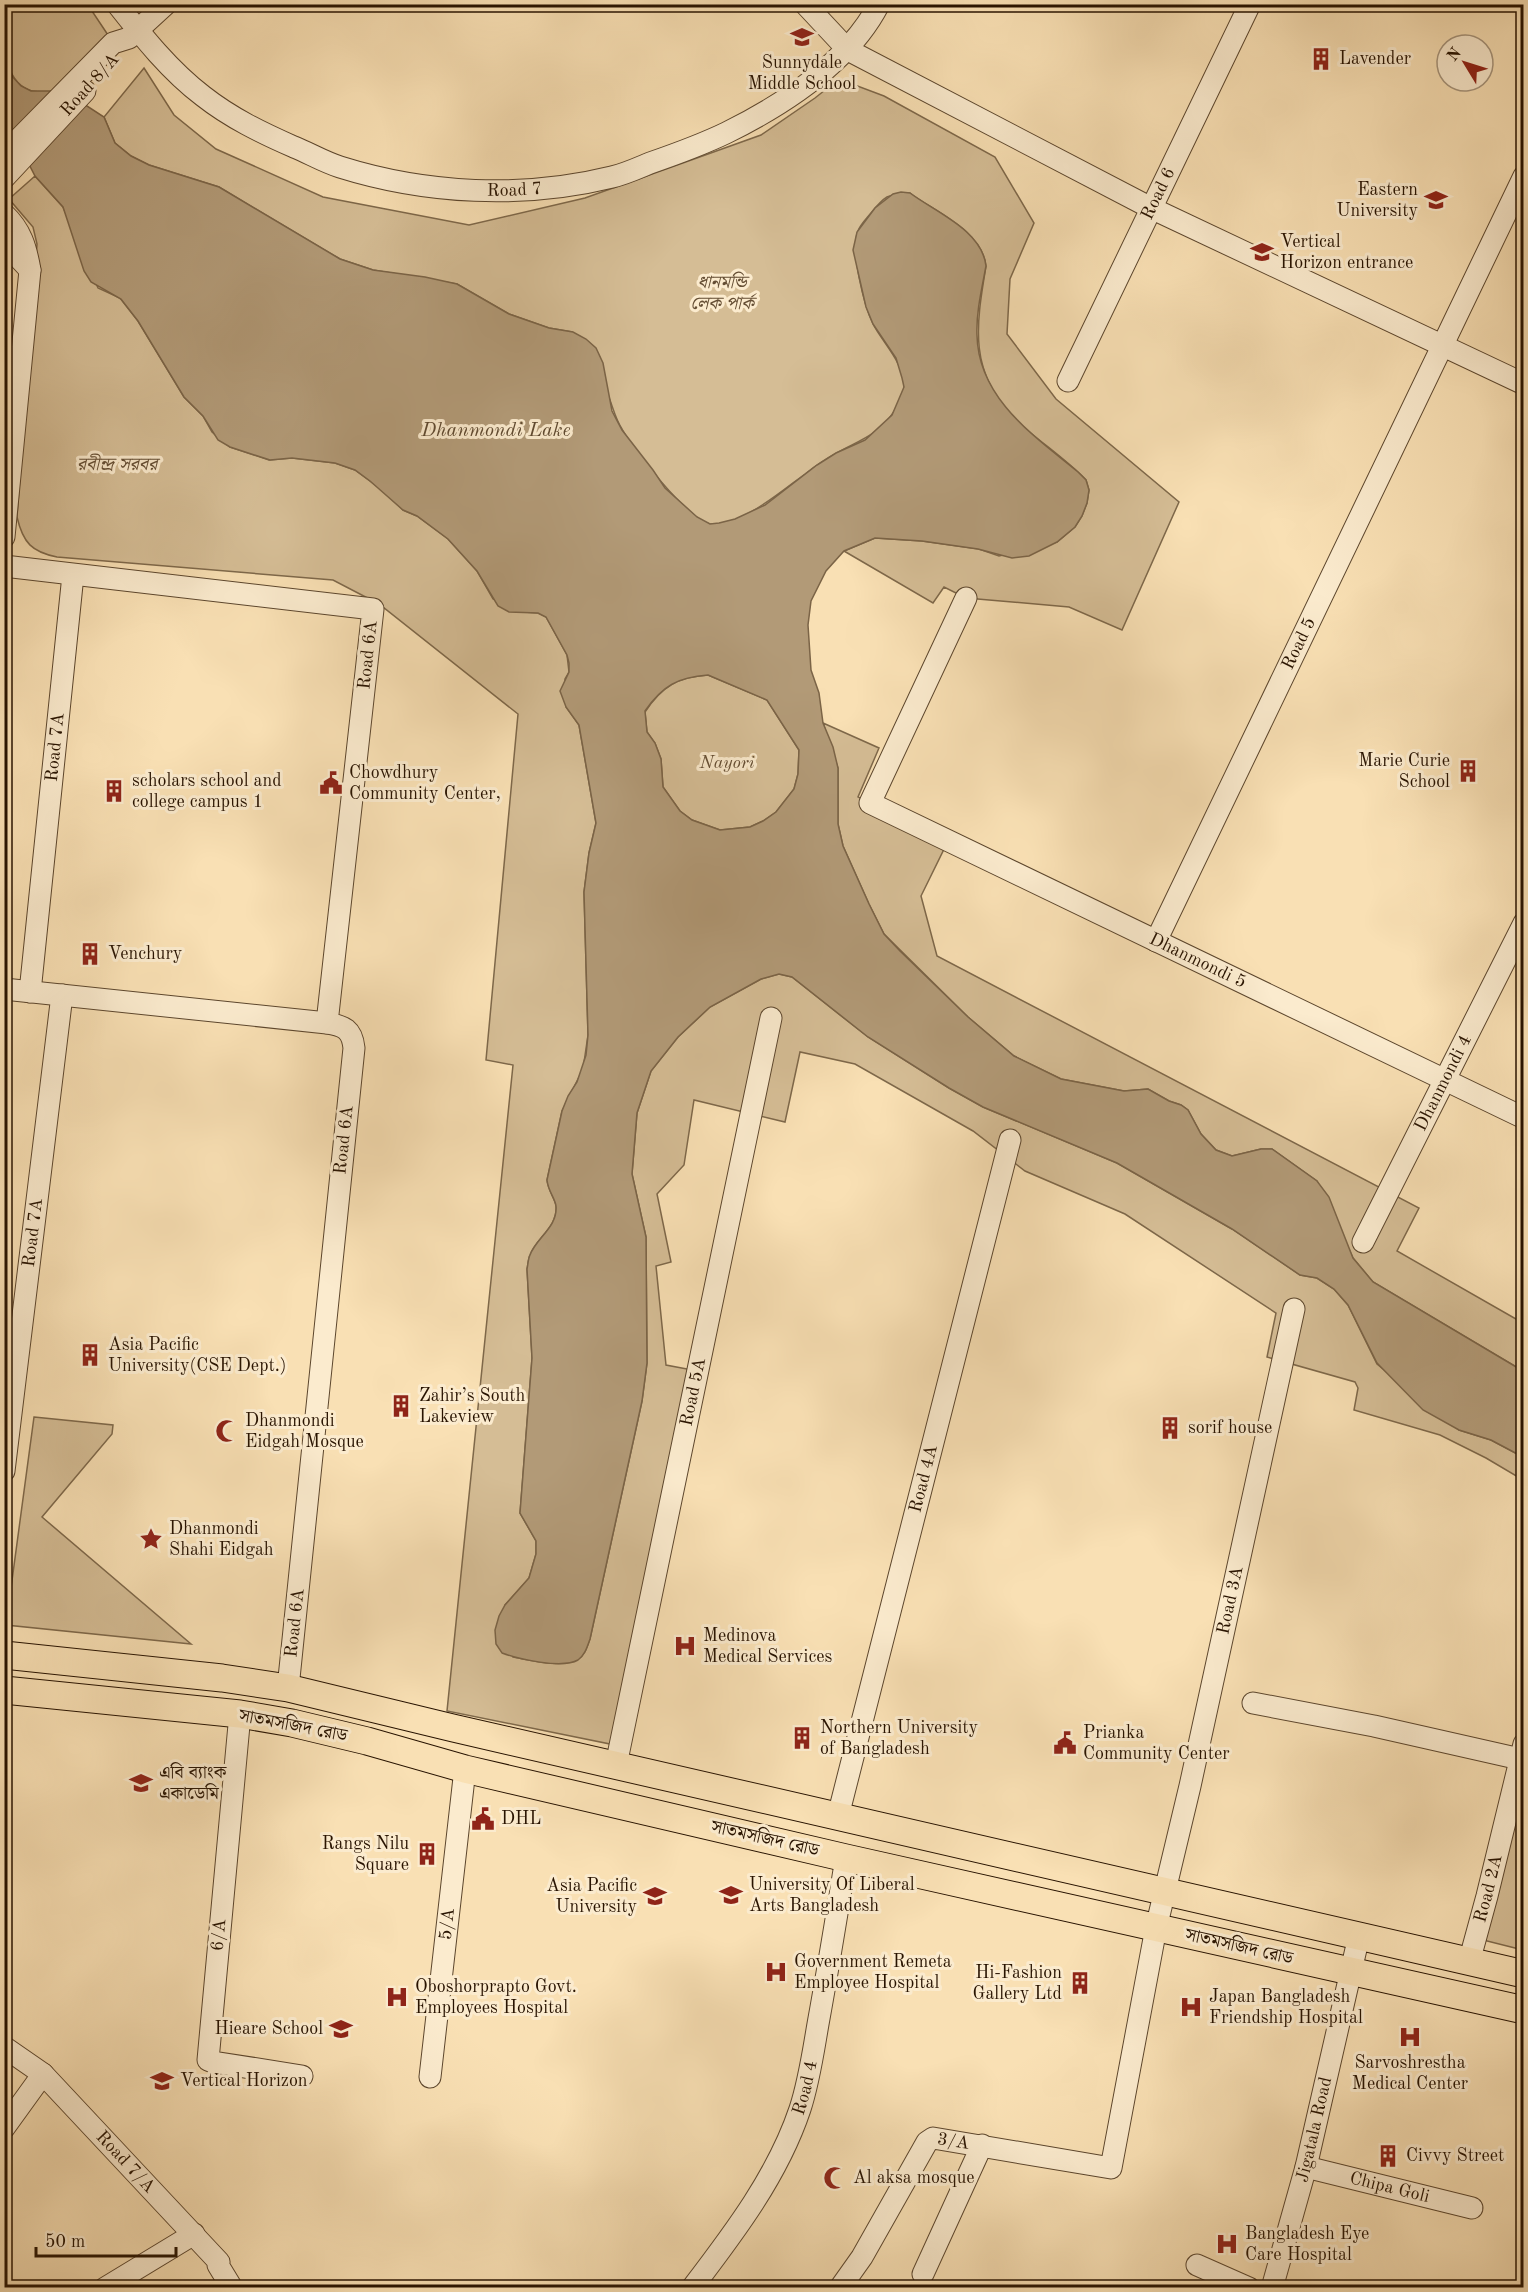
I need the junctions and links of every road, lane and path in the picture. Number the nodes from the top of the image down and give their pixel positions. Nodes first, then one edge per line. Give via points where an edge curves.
1 (117, 4) edge
2 (166, 4) edge
3 (806, 4) edge
4 (879, 4) edge
5 (1250, 4) edge
6 (125, 41) junction
7 (848, 50) junction
8 (4, 154) edge
9 (1524, 176) edge
10 (4, 178) edge
11 (1151, 208) junction
12 (4, 214) edge
13 (4, 242) edge
14 (30, 270) junction
15 (1442, 347) junction
16 (1068, 381) dead end
17 (1524, 384) edge
18 (4, 537) edge
19 (4, 567) edge
20 (72, 574) junction
21 (966, 598) dead end
22 (1524, 923) edge
23 (1156, 941) junction
24 (4, 989) edge
25 (30, 992) junction
26 (62, 995) junction
27 (771, 1018) dead end
28 (327, 1023) junction
29 (1446, 1081) junction
30 (1524, 1119) edge
31 (1010, 1140) dead end
32 (1363, 1242) dead end
33 (1294, 1309) dead end
34 (4, 1471) edge
35 (4, 1655) edge
36 (288, 1688) junction
37 (4, 1690) edge
38 (1252, 1702) dead end
39 (240, 1714) junction
40 (1522, 1752) edge
41 (616, 1765) junction
42 (465, 1769) junction
43 (838, 1816) junction
44 (846, 1858) junction
45 (1164, 1892) junction
46 (1156, 1928) junction
47 (1359, 1936) junction
48 (1469, 1962) junction
49 (1351, 1972) junction
50 (1524, 1974) edge
51 (1524, 2010) edge
52 (4, 2047) edge
53 (43, 2074) junction
54 (302, 2076) dead end
55 (430, 2077) dead end
56 (4, 2128) edge
57 (982, 2145) junction
58 (1306, 2166) junction
59 (1111, 2168) joint
60 (1472, 2208) dead end
61 (194, 2235) junction
62 (1197, 2265) dead end
63 (923, 2274) dead end
64 (105, 2288) edge
65 (232, 2288) edge
66 (692, 2288) edge
67 (840, 2288) edge
68 (1249, 2288) edge
69 (1272, 2288) edge

1 - 6 street, Road 7
2 - 6 street
3 - 7 street
4 - 7 street, Road 7
5 - 11 street, Road 6
6 - 7 street, Road 7 via 169,65 231,116 338,166 404,183 470,190 535,190 614,177 743,124
6 - 8 street, Road 8/A
6 - 10 street, Road 8/A
7 - 11 street
9 - 15 street, Road 5
11 - 15 street
11 - 16 street, Road 6
12 - 14 street via 20,233
13 - 14 street
14 - 18 street
15 - 17 street
15 - 23 street, Road 5
19 - 20 street
20 - 25 street, Road 7A
20 - 28 street, Road 6A via 373,609
21 - 23 street, Dhanmondi 5 via 870,803
22 - 29 street, Dhanmondi 4
23 - 29 street, Dhanmondi 5
24 - 25 street
25 - 26 street
26 - 28 street
26 - 34 street, Road 7A
27 - 41 street, Road 5A
28 - 36 street, Road 6A via 349,1032 354,1048
29 - 30 street, Dhanmondi 5
29 - 32 street, Dhanmondi 4
31 - 43 street, Road 4A
33 - 45 street, Road 3A
35 - 36 main road, সাতমসজিদ রোড
36 - 41 main road, সাতমসজিদ রোড
37 - 39 main road, সাতমসজিদ রোড
38 - 40 street
39 - 42 main road, সাতমসজিদ রোড via 367,1741
39 - 54 street, 6/A via 208,2060
40 - 48 street, Road 2A
41 - 43 main road, সাতমসজিদ রোড
42 - 44 main road, সাতমসজিদ রোড
42 - 55 street, 5/A
43 - 45 main road, সাতমসজিদ রোড
44 - 46 main road, সাতমসজিদ রোড
44 - 66 street, Road 4 via 800,2109 772,2171
45 - 46 street, Road 3A
45 - 47 main road, সাতমসজিদ রোড
46 - 49 main road, সাতমসজিদ রোড
46 - 59 street, Road 3A
47 - 48 main road, সাতমসজিদ রোড
47 - 49 street, Jigatala Road
48 - 50 main road, সাতমসজিদ রোড
49 - 51 main road, সাতমসজিদ রোড
49 - 58 street, Jigatala Road
52 - 53 street, Road 7/A
53 - 56 street
53 - 61 street, Road 7/A
57 - 59 street, 3/A
57 - 63 street
57 - 67 street, 3/A via 940,2138 927,2142 862,2257
58 - 60 street, Chipa Goli
58 - 69 street, Jigatala Road
61 - 64 street
61 - 65 street, Road 7/A via 219,2262
62 - 68 street

